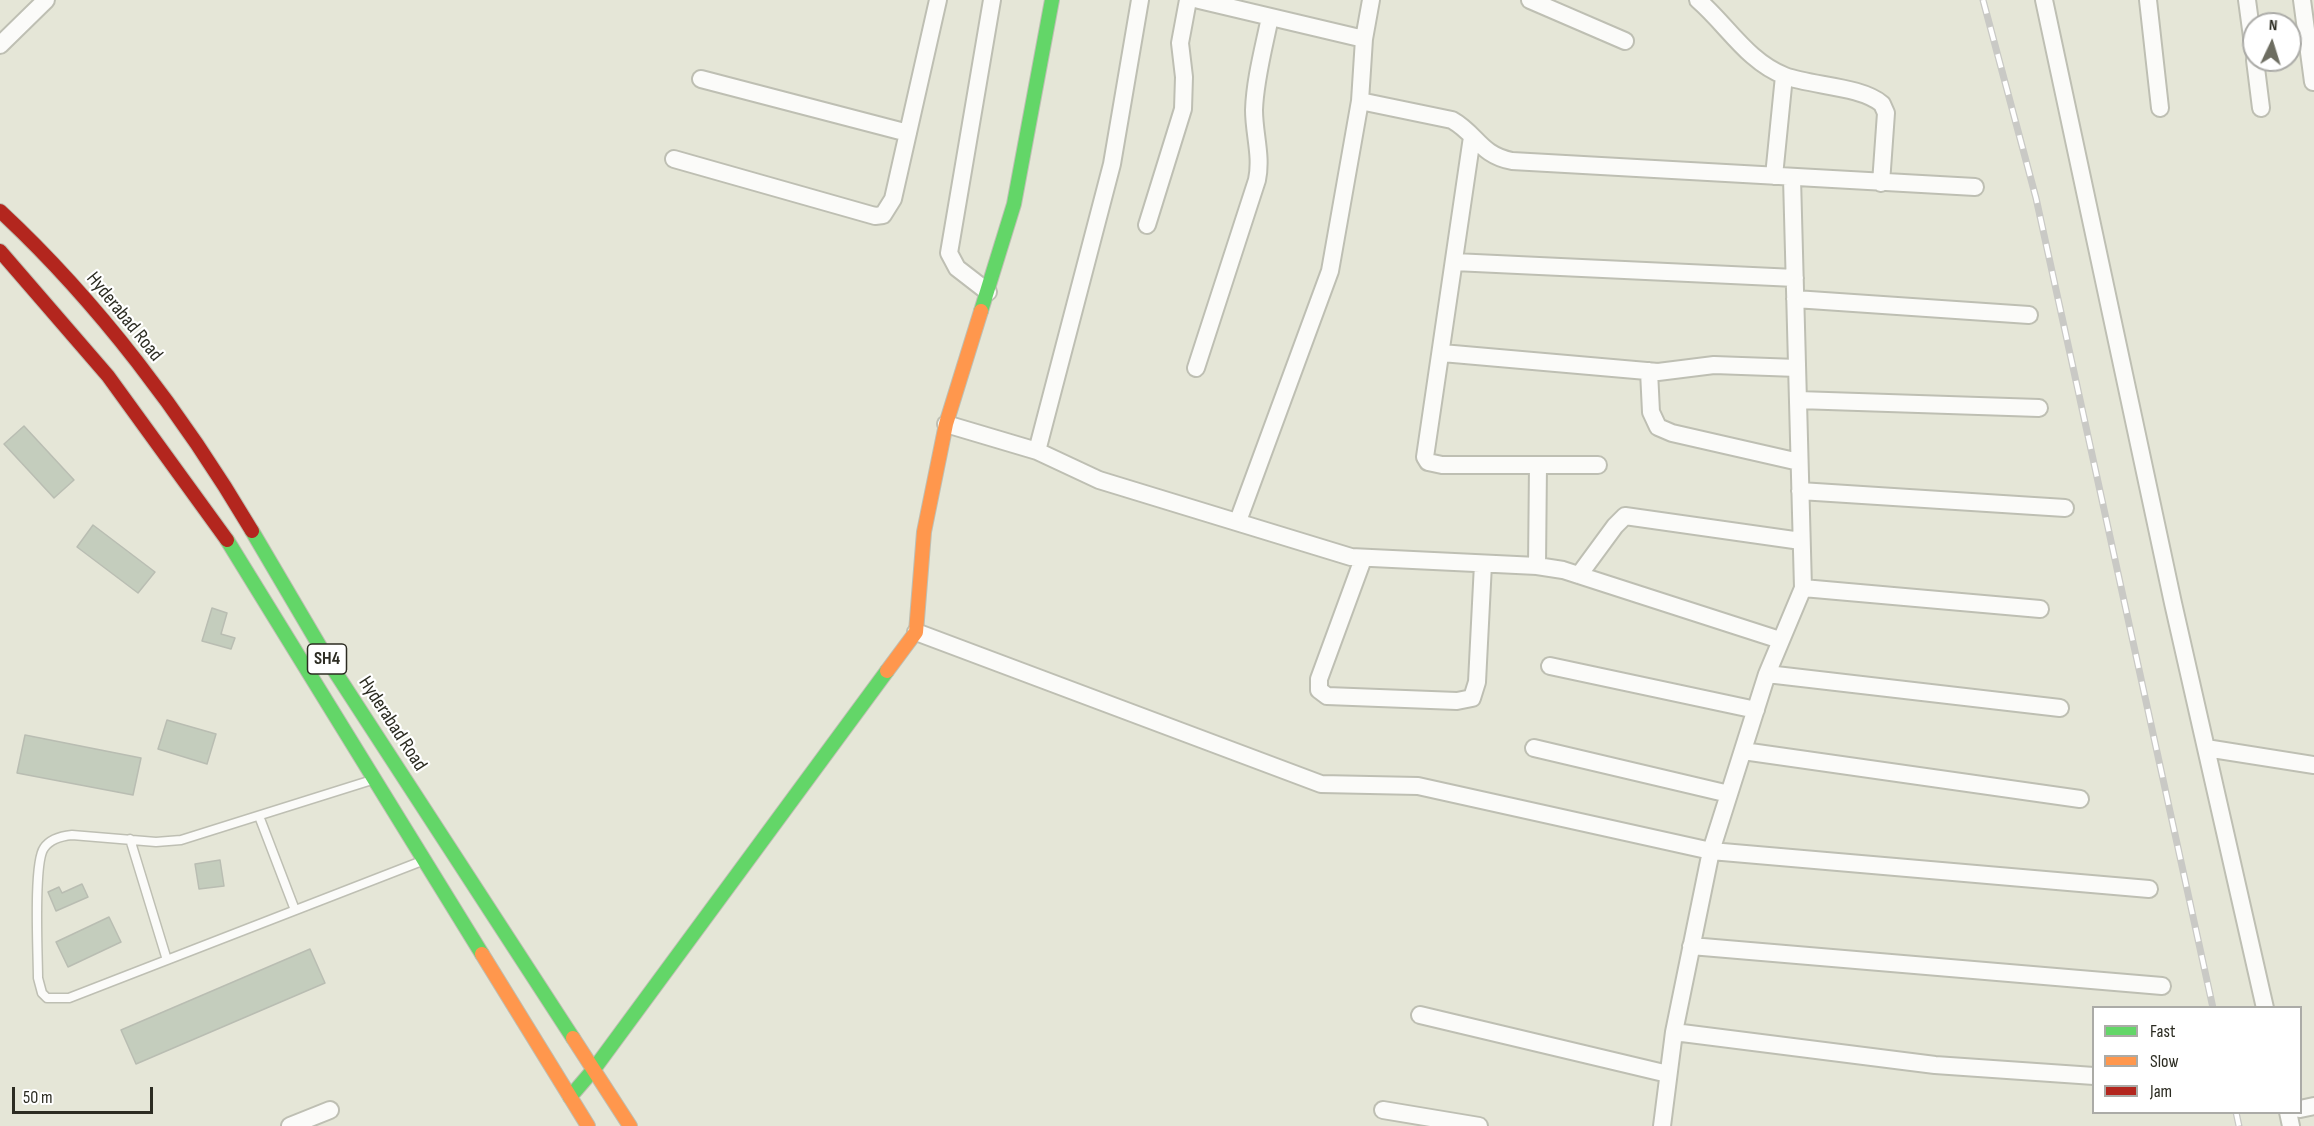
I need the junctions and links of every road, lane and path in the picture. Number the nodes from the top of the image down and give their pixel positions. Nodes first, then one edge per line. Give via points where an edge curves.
1 (46, 0) edge
2 (938, 0) edge
3 (992, 0) edge
4 (1052, 0) edge
5 (1140, 0) edge
6 (1188, 0) edge
7 (1199, 0) edge
8 (1371, 0) edge
9 (1530, 0) edge
10 (2044, 0) edge
11 (2148, 0) edge
12 (2302, 0) edge
13 (1704, 2) edge
14 (1270, 17) junction
15 (1364, 39) junction
16 (1625, 42) dead end
17 (0, 45) edge
18 (2256, 72) edge
19 (1784, 76) junction
20 (701, 79) dead end
21 (2313, 82) edge
22 (1360, 101) junction
23 (2160, 108) dead end
24 (2261, 108) dead end
25 (908, 134) junction
26 (1472, 137) junction
27 (674, 159) dead end
28 (1774, 176) junction
29 (1792, 178) junction
30 (1881, 183) junction
31 (1974, 187) dead end
32 (0, 211) edge
33 (1147, 225) dead end
34 (0, 251) edge
35 (1454, 262) junction
36 (1795, 278) junction
37 (988, 291) junction
38 (1795, 299) junction
39 (2029, 315) dead end
40 (1442, 353) junction
41 (1196, 368) dead end
42 (1797, 368) junction
43 (1649, 371) junction
44 (1798, 400) junction
45 (2039, 408) dead end
46 (946, 424) junction
47 (1037, 451) junction
48 (1799, 462) junction
49 (1538, 465) junction
50 (1598, 465) dead end
51 (1800, 491) junction
52 (2065, 508) dead end
53 (1239, 521) junction
54 (1802, 541) junction
55 (1363, 559) junction
56 (1483, 564) junction
57 (1537, 566) junction
58 (1579, 575) junction
59 (1803, 588) junction
60 (2040, 609) dead end
61 (916, 632) junction
62 (1780, 640) junction
63 (1550, 666) dead end
64 (1767, 674) junction
65 (2060, 708) dead end
66 (1756, 710) junction
67 (1534, 748) dead end
68 (2206, 748) junction
69 (1743, 750) junction
70 (2314, 765) edge
71 (372, 780) junction
72 (1729, 794) junction
73 (2080, 799) dead end
74 (259, 816) junction
75 (130, 839) junction
76 (1711, 851) junction
77 (422, 861) junction
78 (2149, 889) dead end
79 (295, 910) junction
80 (1691, 946) junction
81 (167, 960) junction
82 (2163, 986) dead end
83 (2265, 1006) edge
84 (1420, 1015) dead end
85 (1674, 1032) junction
86 (594, 1069) junction
87 (1668, 1074) junction
88 (2092, 1076) edge
89 (570, 1097) junction
90 (330, 1110) dead end
91 (1383, 1110) dead end
92 (290, 1126) edge
93 (588, 1126) edge
94 (630, 1126) edge
95 (1479, 1126) edge
96 (1662, 1126) edge

1 - 17 street
2 - 25 street
3 - 37 street via 949,253 957,268
4 - 37 main road via 1014,204
5 - 47 street via 1112,164
6 - 33 street via 1180,43 1183,109
7 - 14 street
8 - 15 street
9 - 16 street
10 - 68 street
11 - 23 street
12 - 21 street
13 - 19 street via 1755,58
14 - 15 street
14 - 41 street via 1256,93 1260,166
15 - 22 street
18 - 24 street
19 - 28 street
19 - 30 street via 1869,97 1882,104 1886,113
20 - 25 street
22 - 26 street via 1452,120
22 - 53 street via 1330,271
25 - 27 street via 892,205 883,215 875,216
26 - 28 street via 1491,155 1512,161
26 - 35 street
28 - 29 street
29 - 30 street
29 - 36 street
30 - 31 street
32 - 86 main road, Hyderabad Road / SH4 via 76,288 188,435 235,503 332,667
34 - 71 main road, SH4 via 108,376 189,484
35 - 36 street
35 - 40 street
36 - 38 street
37 - 46 main road
38 - 39 street
38 - 42 street
40 - 43 street
40 - 49 street via 1425,450 1428,462
42 - 43 street via 1714,365
42 - 44 street
43 - 48 street via 1651,412 1658,427
44 - 45 street
44 - 48 street
46 - 47 street
46 - 61 main road via 924,532
47 - 53 street via 1099,480
48 - 51 street
49 - 50 street
49 - 57 street
51 - 52 street
51 - 54 street
53 - 55 street
54 - 58 street via 1625,516
54 - 59 street
55 - 56 street
55 - 56 street via 1319,680 1319,690 1327,696 1457,701 1472,698 1477,682
56 - 57 street
57 - 58 street
58 - 62 street
59 - 60 street
59 - 62 street
61 - 76 street via 1321,784 1418,786
61 - 86 main road
62 - 64 street
63 - 66 street
64 - 65 street
64 - 66 street
66 - 69 street
67 - 72 street
68 - 70 street
68 - 83 street
69 - 72 street
69 - 73 street
71 - 74 lane
71 - 77 main road, SH4
72 - 76 street
74 - 75 lane via 181,840
74 - 79 lane
75 - 81 lane
75 - 81 lane via 72,835 59,837 43,849 38,867 38,978 42,993 47,998 69,998
76 - 78 street
76 - 80 street
77 - 79 lane
77 - 89 main road, SH4
79 - 81 lane
80 - 82 street
80 - 85 street
84 - 87 street
85 - 87 street
85 - 88 street via 1935,1065
86 - 89 main road
86 - 94 main road, Hyderabad Road / SH4
87 - 96 street
89 - 93 main road, SH4
90 - 92 street
91 - 95 street

